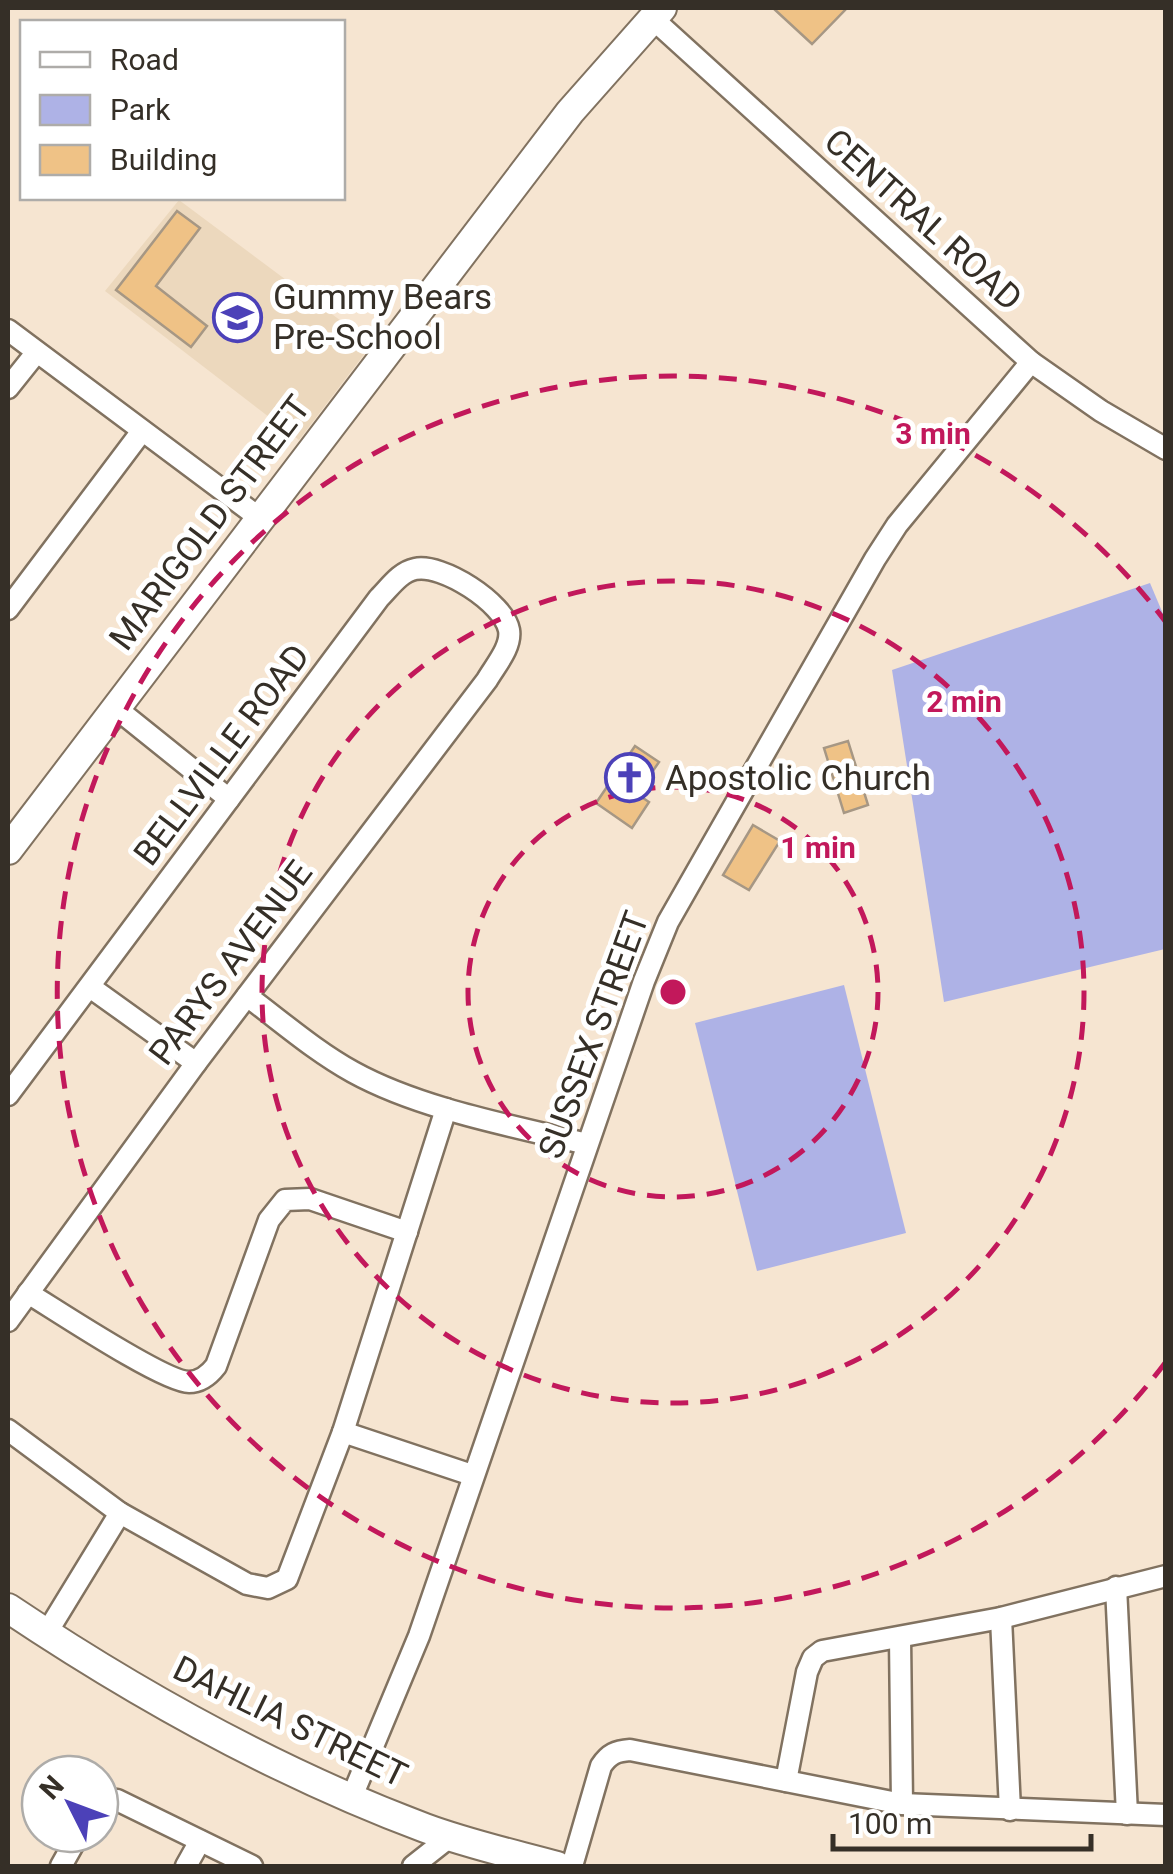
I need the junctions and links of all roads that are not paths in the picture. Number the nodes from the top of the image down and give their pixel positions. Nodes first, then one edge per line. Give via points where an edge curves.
1 (657, 13) edge
2 (8, 330) edge
3 (36, 353) junction
4 (1031, 362) junction
5 (8, 388) edge
6 (142, 431) junction
7 (1166, 449) edge
8 (260, 519) junction
9 (8, 609) edge
10 (507, 645) joint
11 (117, 709) junction
12 (229, 799) junction
13 (8, 850) edge
14 (90, 987) junction
15 (247, 996) junction
16 (196, 1062) junction
17 (8, 1095) edge
18 (446, 1109) junction
19 (587, 1144) junction
20 (407, 1232) junction
21 (28, 1293) junction
22 (8, 1320) edge
23 (8, 1430) edge
24 (343, 1432) junction
25 (472, 1475) junction
26 (120, 1512) junction
27 (1166, 1576) edge
28 (1116, 1588) junction
29 (8, 1608) edge
30 (1001, 1618) junction
31 (46, 1634) junction
32 (900, 1638) junction
33 (786, 1781) junction
34 (351, 1799) junction
35 (120, 1802) edge
36 (902, 1804) junction
37 (1010, 1810) junction
38 (1127, 1814) junction
39 (1166, 1815) edge
40 (452, 1836) junction
41 (200, 1841) junction
42 (186, 1866) edge
43 (252, 1866) edge
44 (412, 1866) edge
45 (557, 1866) edge
46 (572, 1866) edge

1 - 4 street, CENTRAL ROAD
1 - 8 street, MARIGOLD STREET via 570,112
2 - 3 street
3 - 5 street
3 - 6 street
4 - 7 street, CENTRAL ROAD
4 - 19 street, SUSSEX STREET via 875,558 692,878 653,956
6 - 8 street
6 - 9 street
8 - 11 street, MARIGOLD STREET
10 - 12 street, BELLVILLE ROAD via 510,633 490,604 442,571 412,569 379,598
10 - 15 street, PARYS AVENUE
11 - 12 street
11 - 13 street, MARIGOLD STREET
12 - 14 street, BELLVILLE ROAD
14 - 16 street
14 - 17 street, BELLVILLE ROAD
15 - 16 street, PARYS AVENUE
15 - 18 street via 357,1074
16 - 21 street, PARYS AVENUE
18 - 19 street
18 - 20 street
19 - 25 street, SUSSEX STREET
20 - 21 street via 310,1199 285,1200 269,1220 216,1366 192,1382 122,1350
20 - 24 street
21 - 22 street, PARYS AVENUE
23 - 26 street
24 - 25 street
24 - 26 street via 295,1564 287,1579 268,1588 247,1584
25 - 34 street, SUSSEX STREET via 419,1636
26 - 31 street
27 - 28 street
28 - 30 street
28 - 38 street
29 - 31 street, DAHLIA STREET
30 - 32 street
30 - 37 street
31 - 34 street, DAHLIA STREET via 187,1717
32 - 33 street via 833,1648 812,1658
32 - 36 street
33 - 36 street
33 - 46 street via 618,1751 601,1766
34 - 40 street, DAHLIA STREET
35 - 41 street
36 - 37 street
37 - 38 street
38 - 39 street
40 - 44 street
40 - 45 street, DAHLIA STREET
41 - 42 street
41 - 43 street

